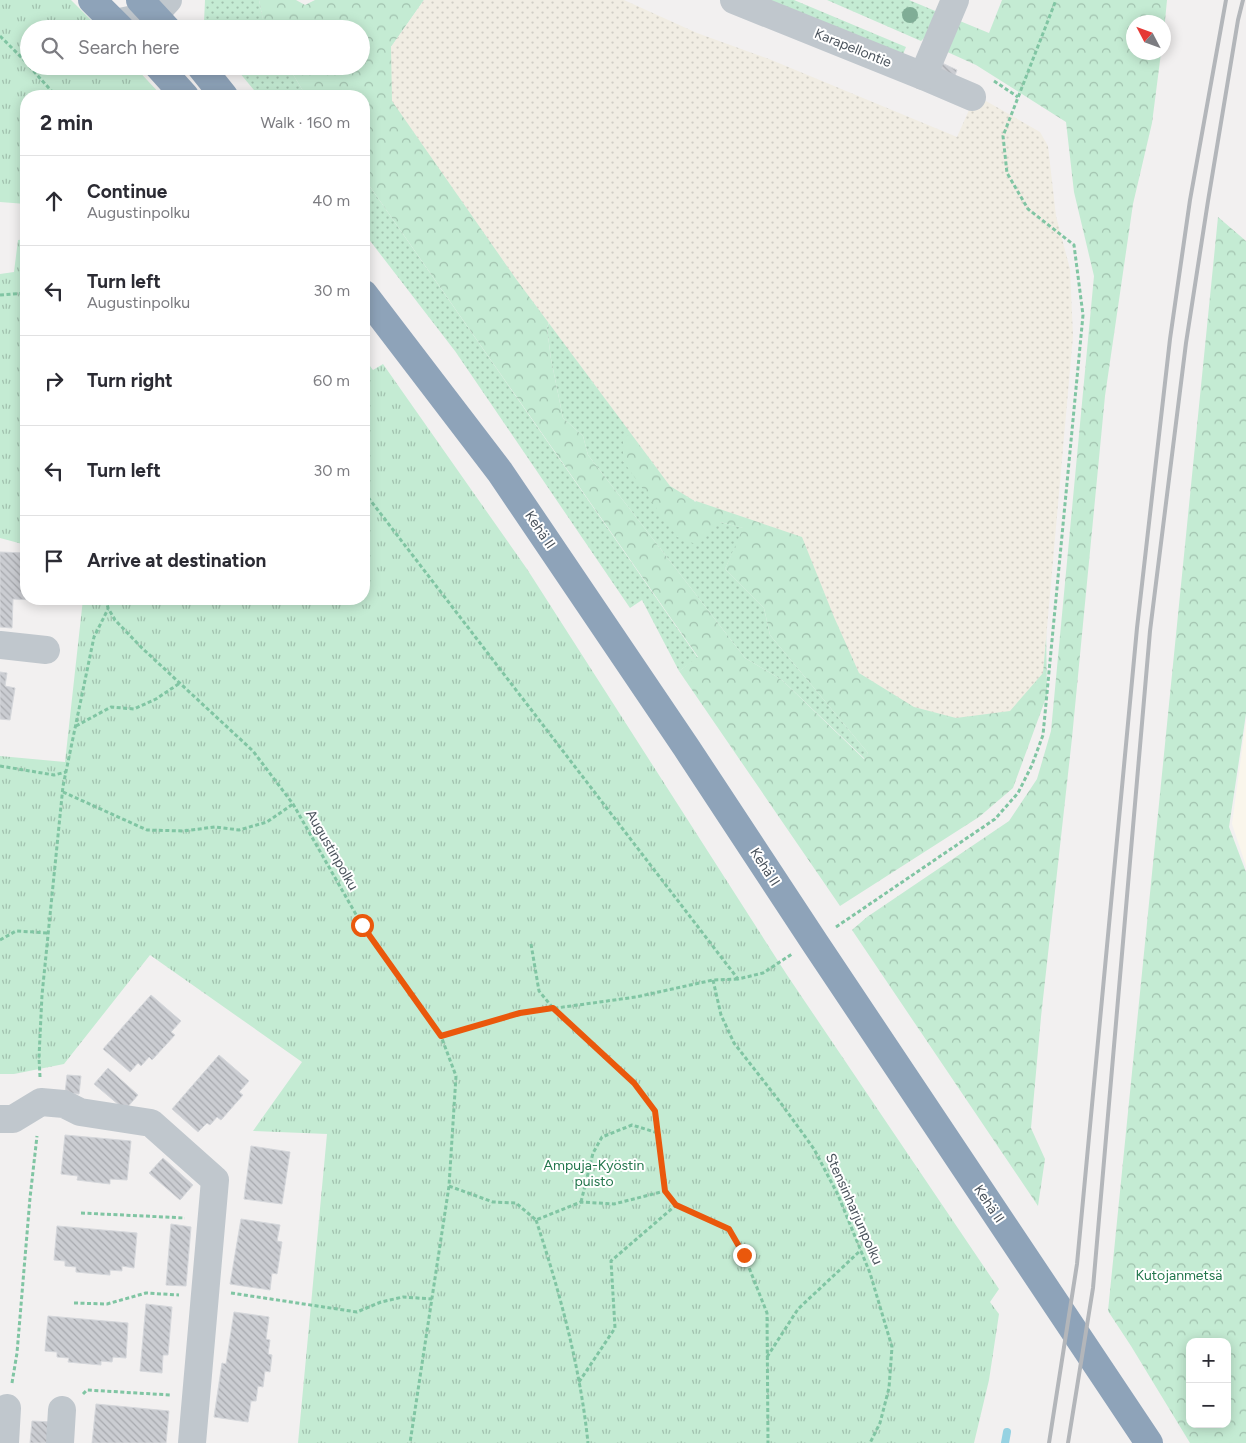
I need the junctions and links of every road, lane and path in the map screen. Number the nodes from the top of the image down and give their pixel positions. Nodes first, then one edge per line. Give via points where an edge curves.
1 (92, 0) edge
2 (734, 0) edge
3 (955, 0) edge
4 (1056, 0) edge
5 (157, 11) edge
6 (121, 17) edge
7 (0, 36) edge
8 (20, 57) edge
9 (37, 75) edge
10 (166, 75) edge
11 (207, 75) edge
12 (923, 76) junction
13 (51, 90) edge
14 (180, 90) edge
15 (219, 90) edge
16 (972, 97) dead end
17 (20, 294) edge
18 (0, 296) edge
19 (370, 303) edge
20 (370, 500) edge
21 (107, 605) edge
22 (108, 608) junction
23 (0, 645) edge
24 (46, 650) dead end
25 (180, 684) junction
26 (76, 726) junction
27 (0, 766) edge
28 (66, 772) junction
29 (63, 792) junction
30 (293, 804) junction
31 (864, 908) dead end
32 (48, 933) junction
33 (0, 940) edge
34 (531, 944) dead end
35 (763, 973) dead end
36 (738, 979) junction
37 (713, 980) junction
38 (553, 1008) junction
39 (441, 1036) junction
40 (41, 1102) junction
41 (7, 1119) edge
42 (658, 1133) junction
43 (449, 1186) junction
44 (665, 1191) junction
45 (581, 1202) junction
46 (676, 1205) junction
47 (81, 1213) dead end
48 (212, 1219) junction
49 (536, 1220) junction
50 (861, 1250) junction
51 (205, 1293) junction
52 (432, 1299) junction
53 (74, 1303) dead end
54 (767, 1358) junction
55 (579, 1382) junction
56 (196, 1397) junction
57 (7, 1408) joint
58 (62, 1410) joint
59 (5, 1443) edge
60 (60, 1443) edge
61 (192, 1443) edge
62 (410, 1443) edge
63 (588, 1443) edge
64 (768, 1443) edge
65 (870, 1443) edge
66 (1149, 1443) edge

1 - 6 highway
2 - 12 street, Karapellontie
3 - 12 street
4 - 31 path via 1003,136 1007,173 1028,209 1074,245 1083,315 1043,735 1018,793 995,819
5 - 6 street
7 - 8 path
9 - 13 path
10 - 14 highway
11 - 15 highway
12 - 16 street, Karapellontie
17 - 18 path
19 - 66 highway, Kehä II via 506,480
20 - 36 path
21 - 22 path, Augustinpolku
22 - 25 path, Augustinpolku via 115,620
22 - 26 path via 94,637
23 - 24 street
25 - 26 path via 134,709 112,707
25 - 30 path, Augustinpolku via 253,750
26 - 28 path
27 - 28 path via 54,775
28 - 29 path
29 - 30 path via 148,830 239,830 267,822
29 - 32 path
30 - 39 path, Augustinpolku via 362,925
32 - 33 path via 16,931
32 - 40 path via 39,1057
34 - 38 path via 539,991
35 - 36 path
36 - 37 path
37 - 38 path
37 - 50 path, Stensinharjunpolku via 721,1015 734,1042 814,1149
38 - 39 path via 520,1013
38 - 42 path via 634,1083 655,1111
39 - 43 path, Augustinpolku via 456,1076
40 - 41 street
40 - 48 street via 64,1104 80,1112 151,1123 215,1180
40 - 57 path via 17,1353
42 - 44 path
42 - 45 path via 632,1125 602,1137 593,1153
43 - 49 path via 493,1202 516,1203
43 - 52 path, Augustinpolku
44 - 45 path via 614,1204
44 - 46 path
45 - 49 path
46 - 54 path via 729,1229 744,1255 767,1312
46 - 55 path via 611,1261 615,1328
47 - 48 path
48 - 51 street
49 - 55 path via 555,1277
50 - 54 path via 798,1309
50 - 65 path, Stensinharjunpolku via 892,1347 889,1388 880,1423
51 - 52 path via 357,1312 403,1297
51 - 53 path via 146,1293 107,1304
51 - 56 street
52 - 62 path, Augustinpolku
54 - 64 path
55 - 63 path
56 - 58 path via 87,1390
56 - 61 street
57 - 59 street
58 - 60 street

